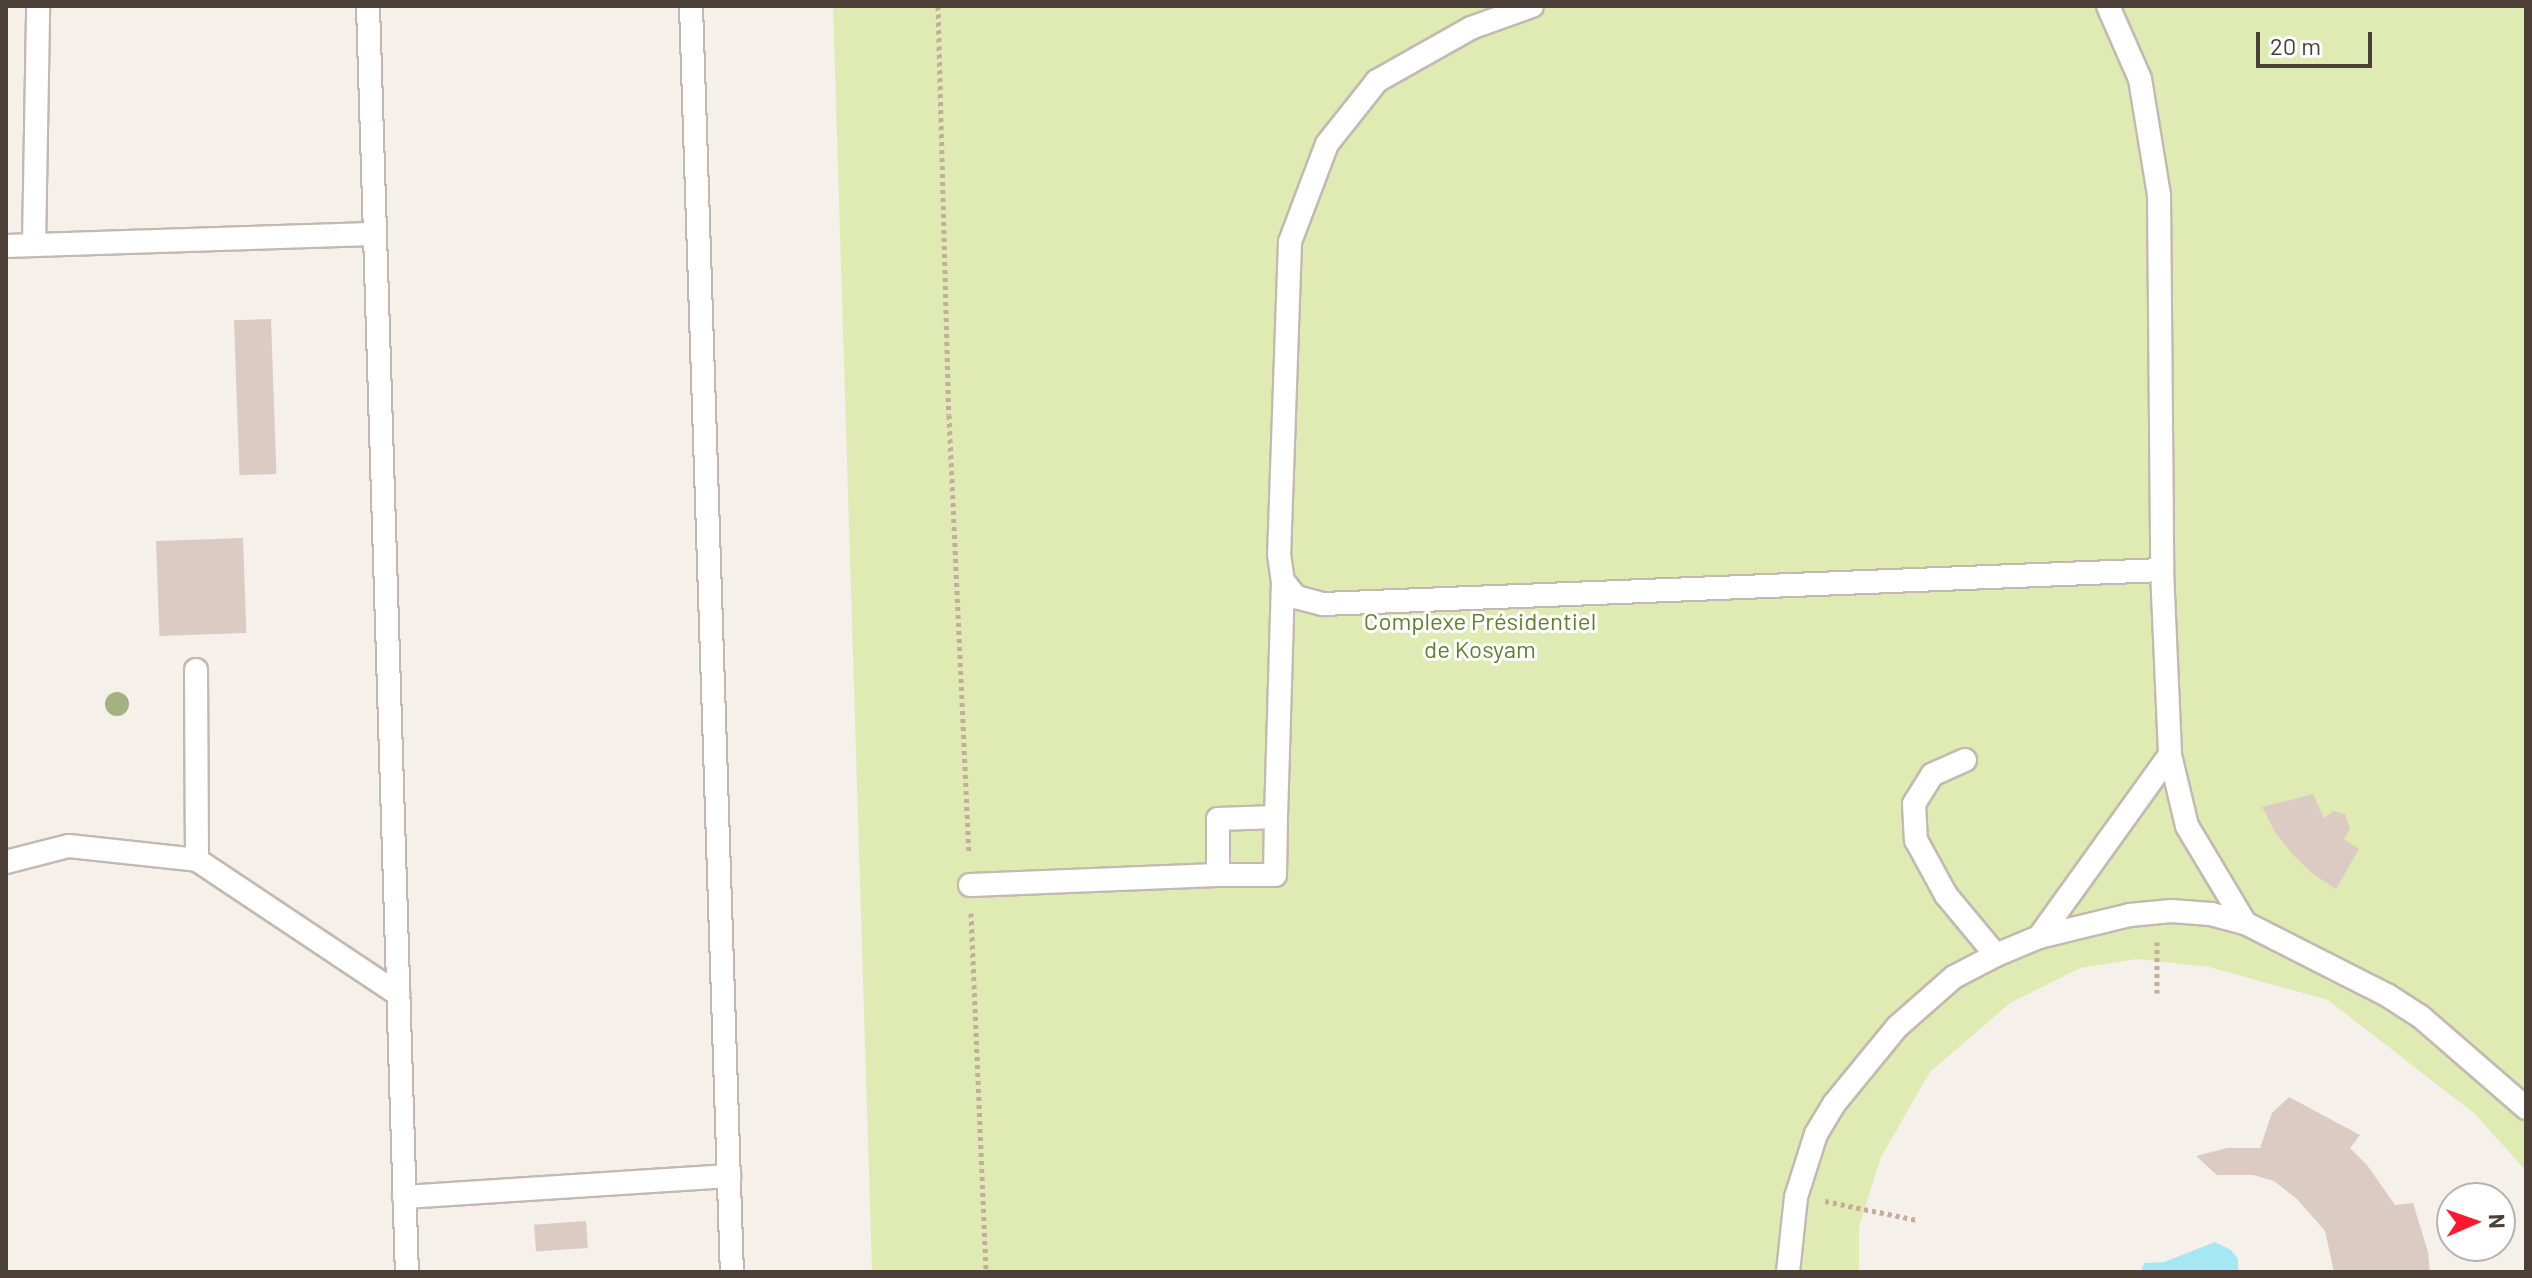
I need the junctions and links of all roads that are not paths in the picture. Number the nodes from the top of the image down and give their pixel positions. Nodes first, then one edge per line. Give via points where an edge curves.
1 (38, 6) edge
2 (368, 6) edge
3 (691, 6) edge
4 (1532, 6) edge
5 (2108, 6) edge
6 (375, 234) junction
7 (34, 245) junction
8 (6, 246) edge
9 (2162, 570) junction
10 (1283, 581) junction
11 (196, 670) dead end
12 (2170, 755) junction
13 (1965, 760) dead end
14 (1276, 817) junction
15 (197, 860) junction
16 (6, 862) edge
17 (1218, 875) junction
18 (970, 885) road end
19 (2245, 923) junction
20 (2039, 937) junction
21 (1996, 955) junction
22 (398, 994) junction
23 (2526, 1108) edge
24 (729, 1176) junction
25 (404, 1197) junction
26 (407, 1272) edge
27 (732, 1272) edge
28 (1788, 1272) edge

1 - 7 lane
2 - 6 lane
3 - 24 lane
4 - 10 lane via 1471,28 1377,81 1327,144 1290,242 1279,554
5 - 9 lane via 2140,79 2159,195
6 - 7 lane
6 - 22 lane
7 - 8 lane
9 - 10 lane via 1323,604 1296,597
9 - 12 lane
10 - 14 lane
11 - 15 lane
12 - 19 lane via 2187,826
12 - 20 lane
13 - 21 lane via 1932,775 1914,804 1916,840 1946,895
14 - 17 lane via 1218,819
14 - 17 lane via 1275,875
15 - 16 lane via 69,846
15 - 22 lane
17 - 18 lane
19 - 20 lane via 2211,914 2157,913
19 - 23 lane via 2410,1009
20 - 21 lane
21 - 28 lane via 1954,977 1897,1027 1834,1104 1816,1134 1796,1197
22 - 25 lane
24 - 25 lane
24 - 27 lane
25 - 26 lane

